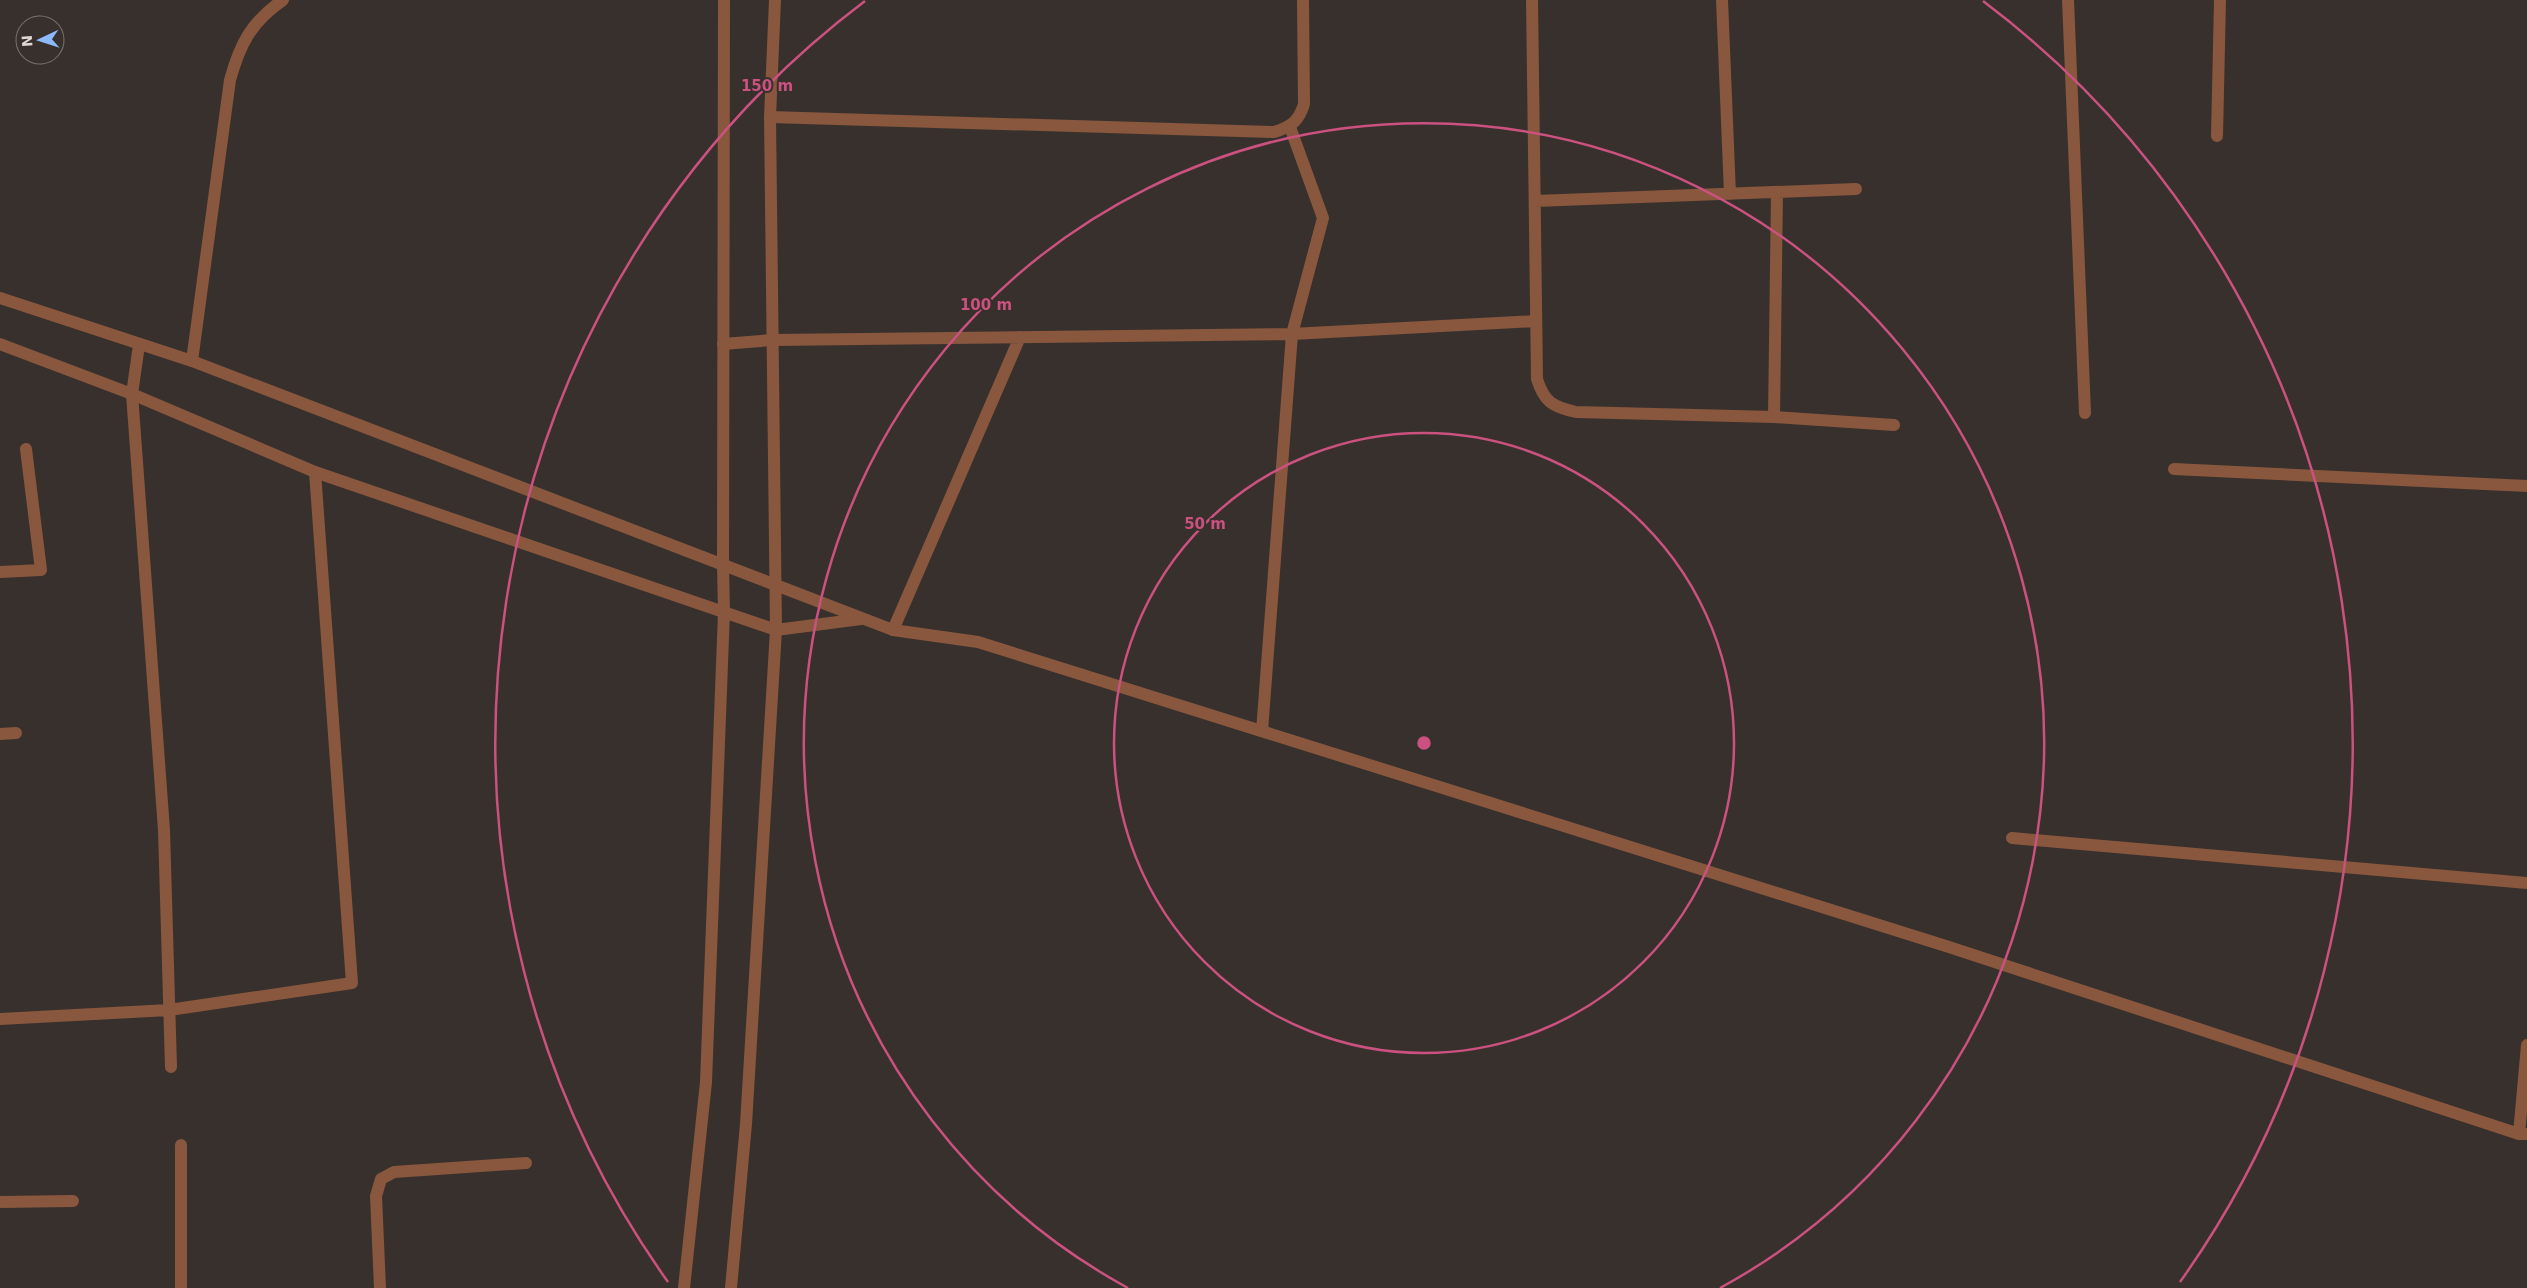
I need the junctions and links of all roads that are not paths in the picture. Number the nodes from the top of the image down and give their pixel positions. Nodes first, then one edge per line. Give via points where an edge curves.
1 (261, 0) edge
2 (283, 0) edge
3 (724, 0) edge
4 (775, 0) edge
5 (1303, 0) edge
6 (1532, 0) edge
7 (1722, 0) edge
8 (2068, 0) edge
9 (2220, 0) edge
10 (262, 14) junction
11 (770, 117) junction
12 (1290, 127) junction
13 (2217, 136) dead end
14 (1856, 189) dead end
15 (1777, 192) junction
16 (1730, 194) junction
17 (1535, 201) junction
18 (0, 298) edge
19 (1536, 321) junction
20 (1292, 334) junction
21 (1020, 337) junction
22 (772, 340) junction
23 (0, 344) edge
24 (723, 344) junction
25 (139, 345) junction
26 (192, 362) junction
27 (132, 394) junction
28 (2085, 413) dead end
29 (1774, 416) junction
30 (1894, 425) dead end
31 (26, 449) dead end
32 (2174, 469) dead end
33 (315, 472) junction
34 (2527, 486) edge
35 (722, 565) junction
36 (0, 572) edge
37 (774, 583) junction
38 (724, 612) junction
39 (863, 619) junction
40 (776, 630) junction
41 (893, 630) junction
42 (1262, 731) junction
43 (16, 733) dead end
44 (0, 734) edge
45 (2012, 838) dead end
46 (2527, 883) edge
47 (169, 1010) junction
48 (0, 1020) edge
49 (2527, 1045) edge
50 (171, 1067) dead end
51 (2523, 1134) edge
52 (181, 1145) dead end
53 (526, 1163) dead end
54 (73, 1201) dead end
55 (0, 1202) edge
56 (181, 1288) edge
57 (380, 1288) edge
58 (684, 1288) edge
59 (731, 1288) edge

1 - 10 street
2 - 10 street
3 - 24 street
4 - 11 street
5 - 12 street via 1304,104 1300,118
6 - 17 street
7 - 16 street
8 - 28 street
9 - 13 street
10 - 26 street via 236,56 230,80
11 - 12 street via 1274,132
11 - 22 street
12 - 20 street via 1323,218
14 - 15 street
15 - 16 street
15 - 29 street
16 - 17 street
17 - 19 street
18 - 25 street
19 - 20 street
19 - 29 street via 1537,379 1541,394 1550,404 1576,412
20 - 21 street
20 - 42 street
21 - 22 street
21 - 41 street
22 - 24 street
22 - 37 street
23 - 27 street
24 - 35 street
25 - 26 street
25 - 27 street
26 - 35 street
27 - 33 street
27 - 47 street via 164,830
29 - 30 street
31 - 36 street via 41,570
32 - 34 street
33 - 38 street
33 - 47 street via 352,983
35 - 37 street
35 - 38 street
37 - 39 street
37 - 40 street
38 - 40 street
38 - 58 street via 706,1082
39 - 40 street
39 - 41 street
40 - 59 street via 746,1124
41 - 42 street via 978,642
42 - 51 street
43 - 44 street
45 - 46 street
47 - 48 street
47 - 50 street
49 - 51 street
52 - 56 street
53 - 57 street via 394,1172 381,1179 376,1196
54 - 55 street

